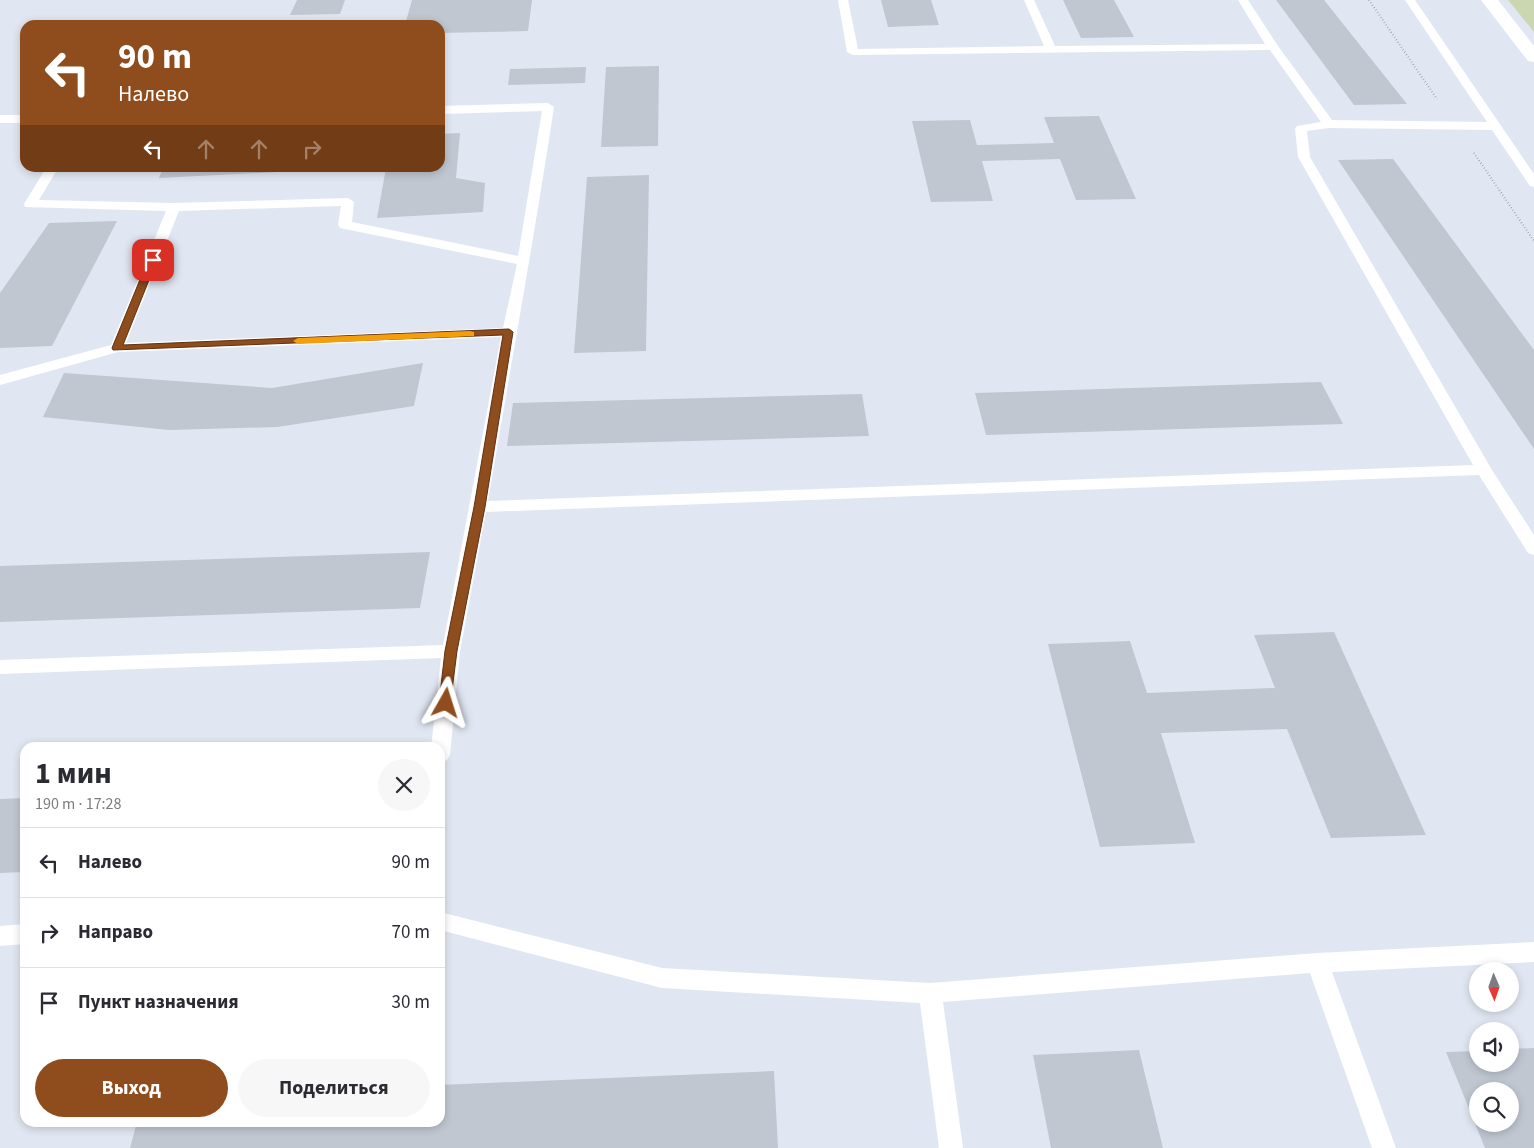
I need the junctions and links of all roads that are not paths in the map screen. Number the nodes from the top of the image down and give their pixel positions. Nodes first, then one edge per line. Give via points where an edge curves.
1 (843, 0) edge
2 (1029, 0) edge
3 (1243, 0) edge
4 (1410, 0) edge
5 (1489, 0) edge
6 (1273, 47) junction
7 (1051, 50) junction
8 (1534, 57) edge
9 (445, 110) edge
10 (0, 119) edge
11 (20, 119) edge
12 (1329, 124) junction
13 (1494, 126) junction
14 (50, 172) edge
15 (1534, 183) edge
16 (174, 207) junction
17 (524, 261) junction
18 (509, 332) junction
19 (117, 348) junction
20 (0, 380) edge
21 (1484, 470) junction
22 (479, 507) junction
23 (1534, 549) edge
24 (451, 651) junction
25 (0, 667) edge
26 (441, 742) edge
27 (445, 922) edge
28 (20, 934) edge
29 (0, 936) edge
30 (1534, 952) edge
31 (1317, 963) junction
32 (930, 993) junction
33 (950, 1148) edge
34 (1384, 1148) edge

1 - 7 lane via 853,52
2 - 7 lane
3 - 6 lane
4 - 13 lane
5 - 8 main road
6 - 7 lane
6 - 12 lane
9 - 17 lane via 548,107
10 - 11 lane
12 - 13 lane
12 - 21 lane via 1301,129 1304,157
13 - 15 lane
14 - 16 lane via 30,204
16 - 17 lane via 348,202 344,225
16 - 19 lane
17 - 18 lane
18 - 19 lane
18 - 22 lane
19 - 20 lane
21 - 22 lane
21 - 23 lane
22 - 24 lane
24 - 25 lane
24 - 26 lane
27 - 32 lane via 662,978
28 - 29 lane
30 - 31 lane
31 - 32 lane
31 - 34 lane
32 - 33 lane

